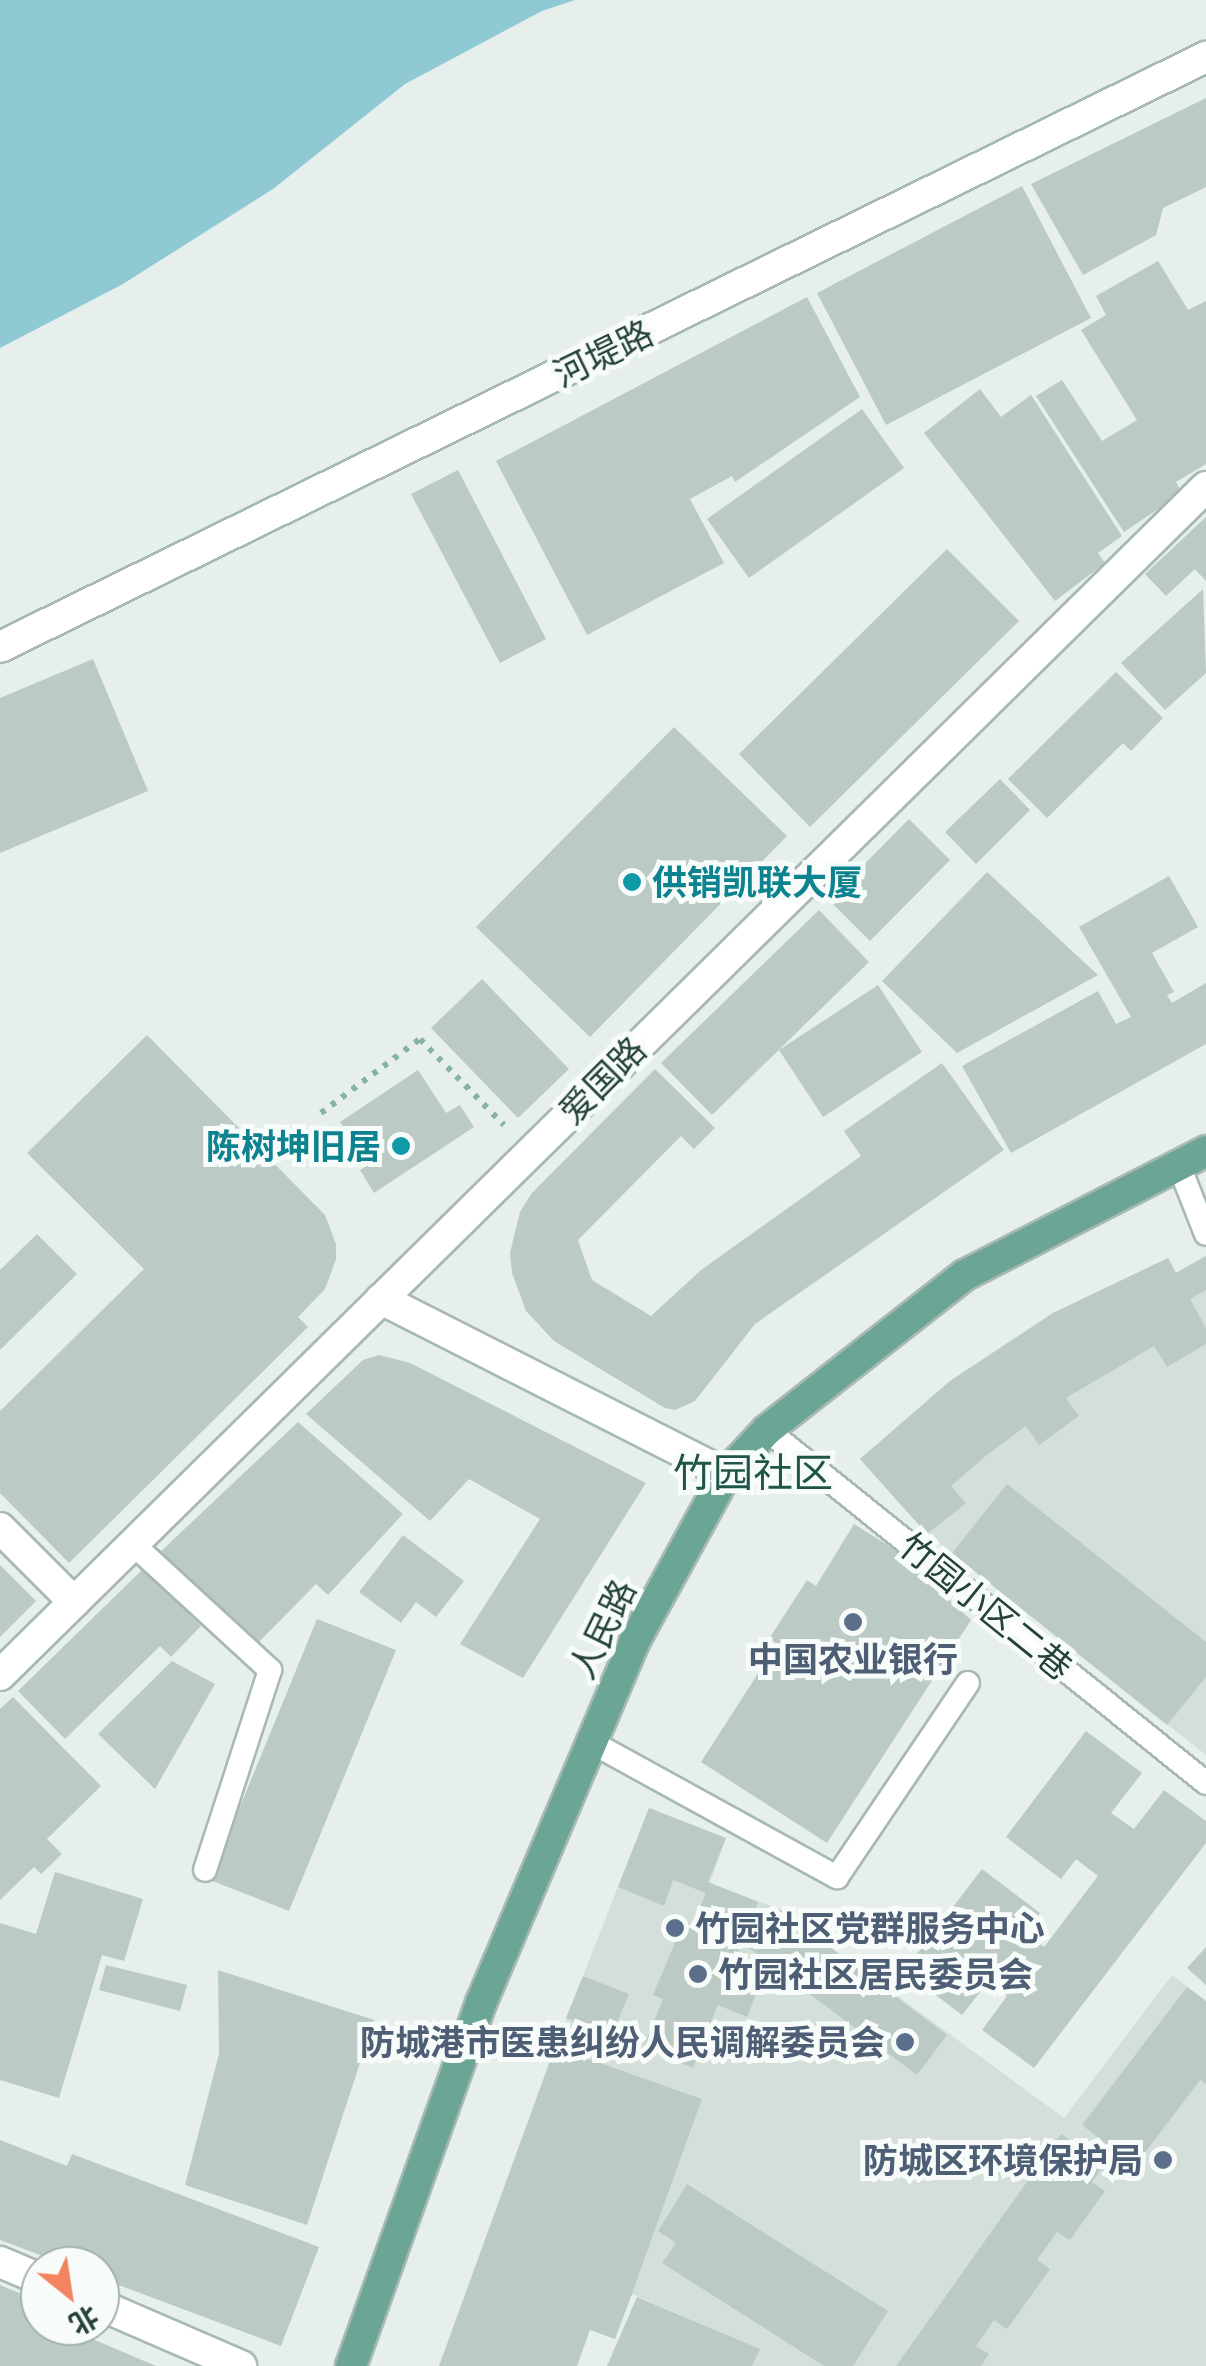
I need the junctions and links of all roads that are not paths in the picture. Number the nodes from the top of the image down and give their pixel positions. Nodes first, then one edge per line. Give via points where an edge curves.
1 (1206, 57) edge
2 (1206, 487) edge
3 (0, 647) edge
4 (1206, 1152) edge
5 (1178, 1163) junction
6 (1206, 1234) edge
7 (381, 1299) junction
8 (766, 1430) junction
9 (726, 1474) junction
10 (0, 1528) edge
11 (132, 1544) junction
12 (74, 1602) junction
13 (0, 1675) edge
14 (968, 1683) dead end
15 (592, 1742) junction
16 (1206, 1783) edge
17 (204, 1870) dead end
18 (120, 2314) edge
19 (241, 2366) edge
20 (351, 2366) edge

1 - 3 street, 河堤路
2 - 7 street, 爱国路
4 - 5 main road, 人民路
5 - 6 lane
5 - 8 main road, 人民路 via 965,1275
7 - 9 street
7 - 11 street, 爱国路
8 - 9 main road, 人民路
8 - 16 lane, 竹园小区二巷
9 - 15 main road, 人民路 via 635,1640
10 - 12 street
11 - 12 street, 爱国路
11 - 17 lane via 270,1670
12 - 13 street, 爱国路
14 - 15 lane via 837,1877
15 - 20 main road, 人民路 via 481,2004
18 - 19 street

